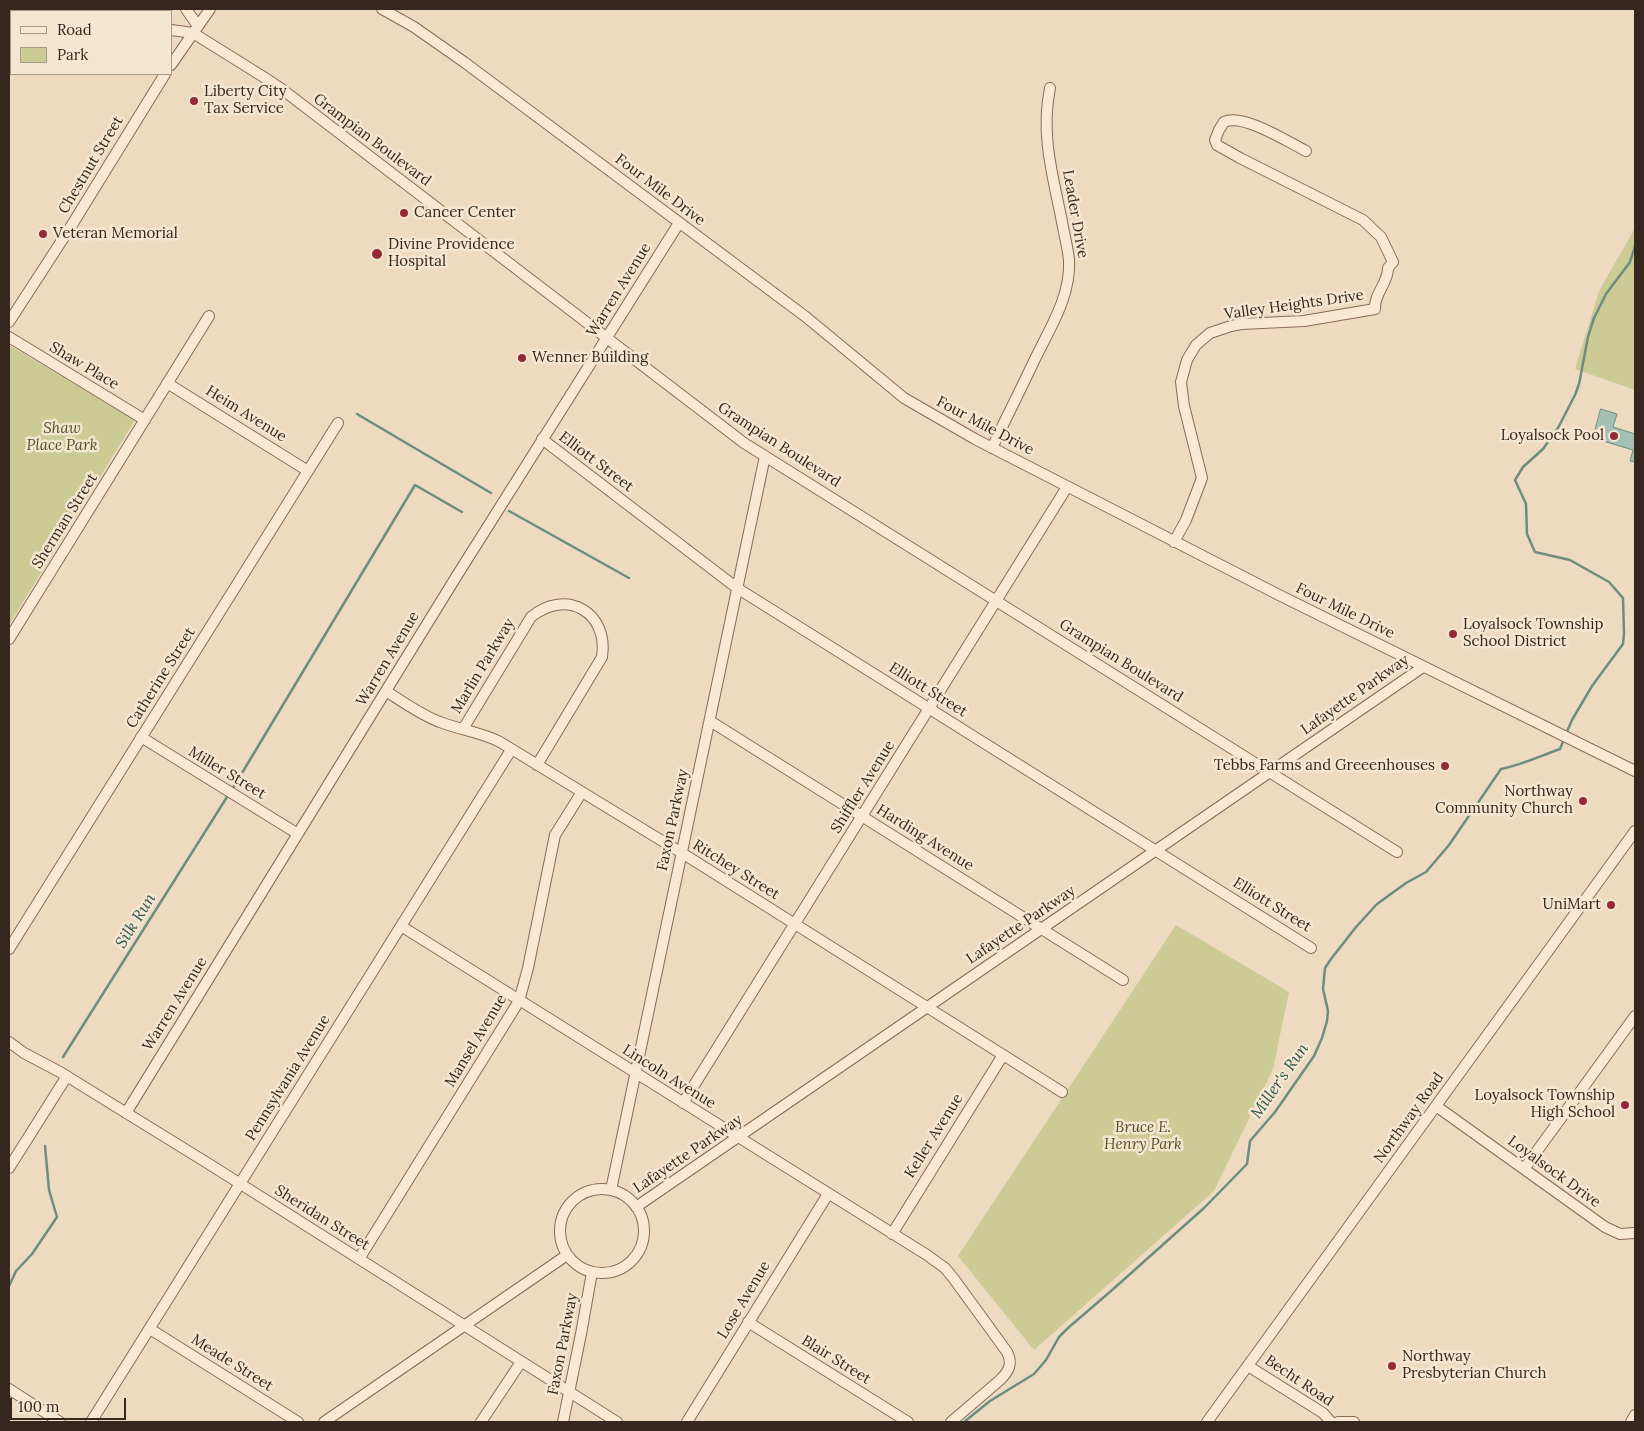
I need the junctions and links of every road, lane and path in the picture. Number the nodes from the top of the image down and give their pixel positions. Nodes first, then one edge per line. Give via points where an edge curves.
1 (72, 9) edge
2 (186, 9) edge
3 (210, 9) edge
4 (382, 9) edge
5 (90, 10) edge
6 (172, 30) edge
7 (195, 30) junction
8 (172, 63) edge
9 (164, 75) edge
10 (1050, 88) dead end
11 (1306, 151) dead end
12 (679, 223) junction
13 (209, 316) dead end
14 (9, 322) edge
15 (9, 336) edge
16 (606, 338) junction
17 (167, 383) junction
18 (145, 420) junction
19 (338, 423) dead end
20 (542, 439) junction
21 (992, 448) junction
22 (765, 456) junction
23 (308, 471) junction
24 (1067, 487) junction
25 (1174, 542) junction
26 (738, 588) junction
27 (997, 601) junction
28 (9, 639) edge
29 (1423, 666) junction
30 (386, 691) junction
31 (930, 708) junction
32 (710, 721) junction
33 (463, 729) junction
34 (141, 737) junction
35 (512, 750) junction
36 (537, 765) junction
37 (1635, 771) edge
38 (1271, 772) junction
39 (582, 792) junction
40 (862, 816) junction
41 (1635, 832) edge
42 (298, 834) junction
43 (1156, 851) junction
44 (1397, 852) dead end
45 (682, 853) junction
46 (794, 924) junction
47 (402, 926) junction
48 (1042, 929) junction
49 (1311, 948) dead end
50 (9, 949) edge
51 (1123, 980) dead end
52 (519, 1001) junction
53 (928, 1008) junction
54 (1635, 1016) edge
55 (9, 1042) edge
56 (1003, 1055) junction
57 (635, 1073) junction
58 (67, 1076) junction
59 (1062, 1092) dead end
60 (683, 1103) junction
61 (1436, 1106) junction
62 (126, 1113) junction
63 (739, 1138) junction
64 (9, 1168) edge
65 (1524, 1169) junction
66 (241, 1184) junction
67 (611, 1190) junction
68 (828, 1194) junction
69 (636, 1207) junction
70 (1635, 1233) edge
71 (892, 1234) junction
72 (567, 1255) junction
73 (359, 1259) junction
74 (592, 1272) junction
75 (748, 1322) junction
76 (465, 1325) junction
77 (150, 1329) junction
78 (521, 1362) junction
79 (1248, 1366) junction
80 (9, 1389) edge
81 (570, 1392) junction
82 (1635, 1415) edge
83 (60, 1422) edge
84 (91, 1422) edge
85 (298, 1422) edge
86 (324, 1422) edge
87 (481, 1422) edge
88 (563, 1422) edge
89 (617, 1422) edge
90 (687, 1422) edge
91 (908, 1422) edge
92 (951, 1422) edge
93 (1207, 1422) edge
94 (1331, 1422) edge
95 (1338, 1422) edge
96 (1354, 1422) edge
97 (1631, 1422) edge

1 - 5 street
2 - 7 street
3 - 7 street
4 - 12 street, Four Mile Drive via 464,62
6 - 7 street, Grampian Boulevard
7 - 8 street
7 - 16 street, Grampian Boulevard via 283,90
9 - 14 street, Chestnut Street
10 - 21 street, Leader Drive via 1046,132 1067,244 1067,287 1057,316
11 - 25 street, Valley Heights Drive via 1252,124 1236,120 1224,122 1215,140 1217,145 1240,158 1364,220 1382,237 1394,262 1388,268 1385,284 1375,299 1375,309 1304,321 1230,326 1210,333 1196,345 1186,360 1181,382 1202,478
12 - 16 street, Warren Avenue
12 - 21 street, Four Mile Drive via 806,317 904,398
13 - 17 street, Sherman Street
15 - 18 street, Shaw Place
16 - 20 street, Warren Avenue
16 - 22 street, Grampian Boulevard via 728,432
17 - 18 street, Sherman Street
17 - 23 street, Heim Avenue
18 - 28 street, Sherman Street
19 - 23 street, Catherine Street
20 - 26 street, Elliott Street
20 - 30 street, Warren Avenue
21 - 24 street, Four Mile Drive
22 - 26 street, Faxon Parkway
22 - 27 street, Grampian Boulevard
23 - 34 street, Catherine Street
24 - 25 street, Four Mile Drive
24 - 27 street, Shiffler Avenue
25 - 29 street, Four Mile Drive
26 - 31 street, Elliott Street
26 - 32 street, Faxon Parkway
27 - 31 street, Shiffler Avenue
27 - 38 street, Grampian Boulevard
29 - 37 street, Four Mile Drive
29 - 38 street, Lafayette Parkway
30 - 33 street, Ritchey Street via 429,717
30 - 42 street, Warren Avenue
31 - 40 street, Shiffler Avenue
31 - 43 street, Elliott Street
32 - 40 street, Harding Avenue
32 - 45 street, Faxon Parkway
33 - 35 street, Ritchey Street via 493,738
33 - 36 street, Marlin Parkway via 531,616 555,604 581,608 599,627 603,637 602,657
34 - 42 street, Miller Street
34 - 50 street, Catherine Street
35 - 36 street, Ritchey Street
35 - 47 street, Pennsylvania Avenue
36 - 39 street, Ritchey Street
38 - 43 street, Lafayette Parkway
38 - 44 street, Grampian Boulevard
39 - 45 street, Ritchey Street
39 - 52 street, Mansel Avenue via 556,835
40 - 46 street, Shiffler Avenue
40 - 48 street, Harding Avenue
41 - 61 street, Northway Road
42 - 62 street, Warren Avenue
43 - 48 street, Lafayette Parkway
43 - 49 street, Elliott Street
45 - 46 street, Ritchey Street
45 - 57 street, Faxon Parkway
46 - 53 street, Ritchey Street
46 - 60 street, Shiffler Avenue
47 - 52 street, Lincoln Avenue
47 - 66 street, Pennsylvania Avenue
48 - 51 street, Harding Avenue
48 - 53 street, Lafayette Parkway
52 - 57 street, Lincoln Avenue
52 - 73 street, Mansel Avenue
53 - 56 street, Ritchey Street
53 - 63 street, Lafayette Parkway
54 - 65 street
55 - 58 street, Sheridan Street
56 - 59 street, Ritchey Street
56 - 71 street, Keller Avenue
57 - 60 street, Lincoln Avenue
57 - 67 street, Faxon Parkway
58 - 62 street, Sheridan Street
58 - 64 street
60 - 63 street, Lincoln Avenue
61 - 65 street, Loyalsock Drive
61 - 79 street, Northway Road
62 - 66 street, Sheridan Street
63 - 68 street, Lincoln Avenue
63 - 69 street, Lafayette Parkway
65 - 70 street, Loyalsock Drive via 1605,1227 1620,1234
66 - 73 street, Sheridan Street
66 - 77 street, Pennsylvania Avenue
67 - 69 street via 623,1194
67 - 72 street via 585,1192 569,1205 560,1230
68 - 71 street, Lincoln Avenue
68 - 75 street, Lose Avenue
69 - 74 street via 643,1222 643,1239 636,1255 618,1270
71 - 92 street, Lincoln Avenue via 945,1268 1011,1362 1000,1380
72 - 74 street via 580,1267
72 - 76 street
73 - 76 street, Sheridan Street
74 - 81 street, Faxon Parkway
75 - 90 street, Lose Avenue
75 - 91 street, Blair Street
76 - 78 street, Sheridan Street
76 - 86 street
77 - 84 street, Pennsylvania Avenue
77 - 85 street, Meade Street
78 - 81 street, Sheridan Street
78 - 87 street
79 - 93 street, Northway Road
79 - 94 street, Becht Road via 1316,1408
80 - 83 street
81 - 88 street, Faxon Parkway
81 - 89 street, Sheridan Street
82 - 97 street
95 - 96 street, Becht Road

